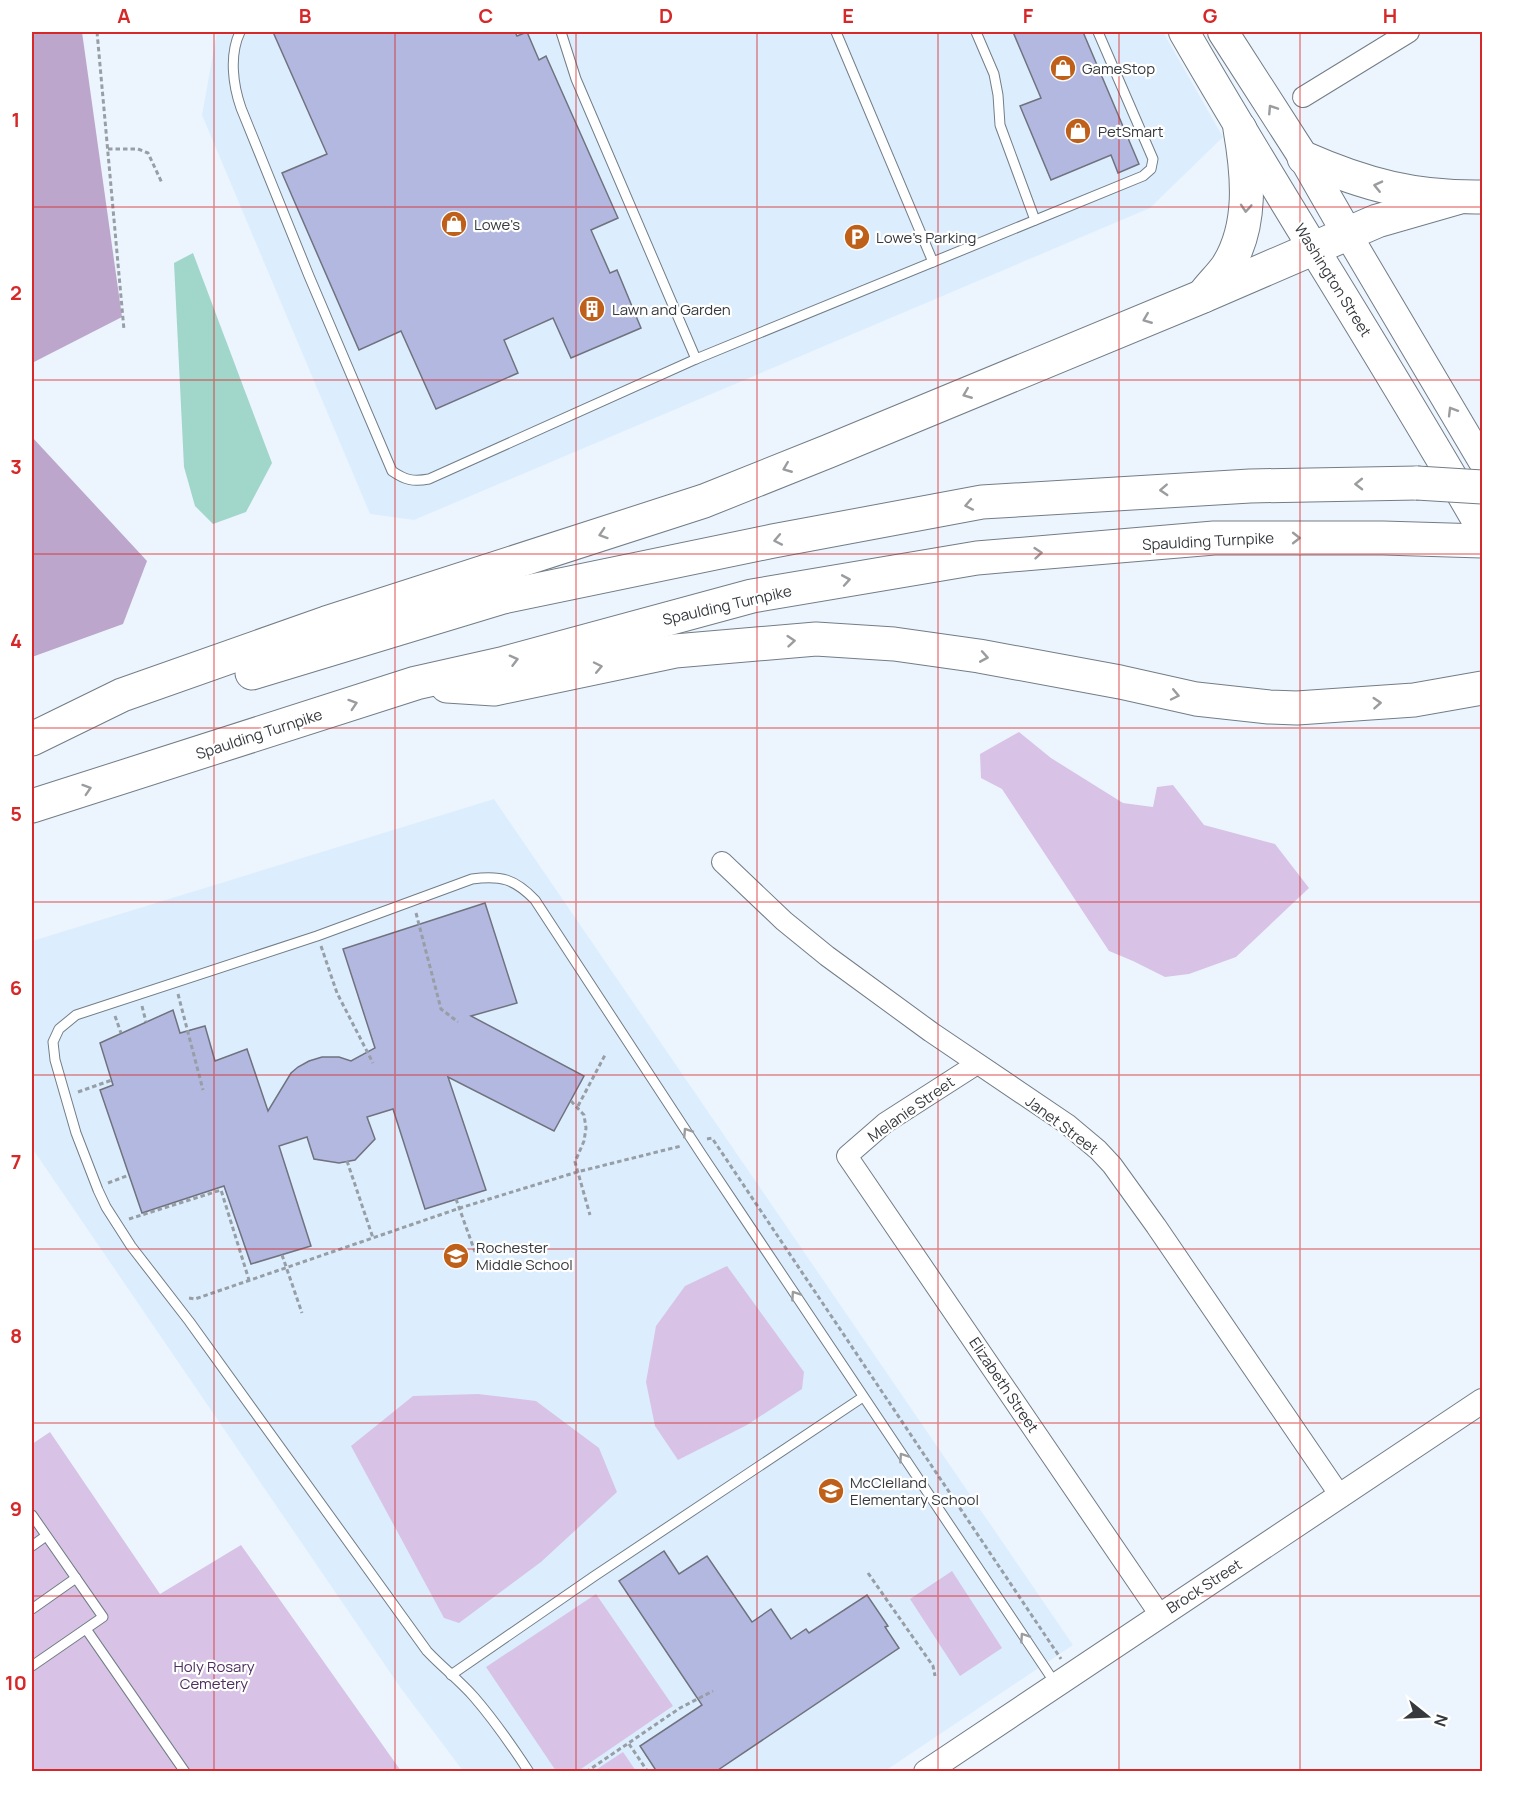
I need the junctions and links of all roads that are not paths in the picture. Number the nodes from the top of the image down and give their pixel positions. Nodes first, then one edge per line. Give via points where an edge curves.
1 (240, 32) edge
2 (561, 32) edge
3 (836, 32) edge
4 (976, 32) edge
5 (1098, 32) edge
6 (1184, 32) edge
7 (1223, 32) edge
8 (1409, 32) edge
9 (1303, 97) dead end
10 (1240, 129) junction
11 (1304, 158) junction
12 (1470, 197) edge
13 (1035, 220) junction
14 (1347, 233) junction
15 (1315, 250) junction
16 (933, 262) junction
17 (1201, 297) junction
18 (696, 359) junction
19 (1482, 461) edge
20 (1482, 487) edge
21 (1482, 529) edge
22 (1482, 541) edge
23 (416, 683) junction
24 (1482, 688) edge
25 (1414, 700) junction
26 (1482, 707) edge
27 (32, 741) edge
28 (32, 807) edge
29 (722, 862) dead end
30 (977, 1064) junction
31 (848, 1156) joint
32 (863, 1397) junction
33 (1482, 1401) edge
34 (1341, 1497) junction
35 (32, 1515) edge
36 (46, 1536) junction
37 (32, 1546) edge
38 (76, 1578) junction
39 (32, 1609) edge
40 (1160, 1615) junction
41 (86, 1629) junction
42 (32, 1666) edge
43 (451, 1676) junction
44 (1056, 1685) junction
45 (185, 1772) edge
46 (529, 1772) edge
47 (926, 1772) edge

1 - 18 lane via 233,69 234,90 392,471 414,482 429,479
2 - 18 lane via 576,79
3 - 16 lane
4 - 13 lane via 994,74 1000,125
5 - 13 lane via 1153,159 1151,170
6 - 10 main road, Washington Street
11 -> 7 main road
8 - 9 street
10 - 15 main road, Washington Street
10 -> 17 highway via 1247,192 1245,219 1227,267
12 -> 11 highway via 1375,185
11 - 14 main road
12 - 14 highway via 1396,215
13 - 16 lane
14 - 15 highway
19 -> 14 main road
15 - 17 highway
15 - 21 main road, Washington Street
16 - 18 lane
17 -> 27 highway via 713,497 326,623 122,695
20 -> 27 highway, bridge via 1417,483 1250,486 982,502 503,597
23 -> 22 highway, Spaulding Turnpike via 752,596 978,558 1214,538
23 -> 25 highway via 494,689 675,651 816,639 894,644 979,656 1226,703 1297,708
28 -> 23 highway, Spaulding Turnpike
24 - 25 highway
25 - 26 highway
29 - 30 street, Janet Street via 827,956
30 - 31 street, Melanie Street via 885,1123
30 - 34 street, Janet Street via 1067,1124 1112,1165
31 - 40 street, Elizabeth Street
32 - 43 lane
32 -> 43 lane via 524,888 502,878 472,879 317,936 76,1015 59,1029 54,1042 55,1060 98,1190 131,1246 427,1651
44 -> 32 lane
33 - 34 street, Brock Street
34 - 40 street, Brock Street
35 - 36 lane
36 - 37 lane
36 - 38 lane
38 - 39 lane
38 - 41 lane via 103,1617
40 - 44 street, Brock Street
41 - 42 lane
41 - 45 lane
43 - 46 lane via 499,1727
44 - 47 street, Brock Street

